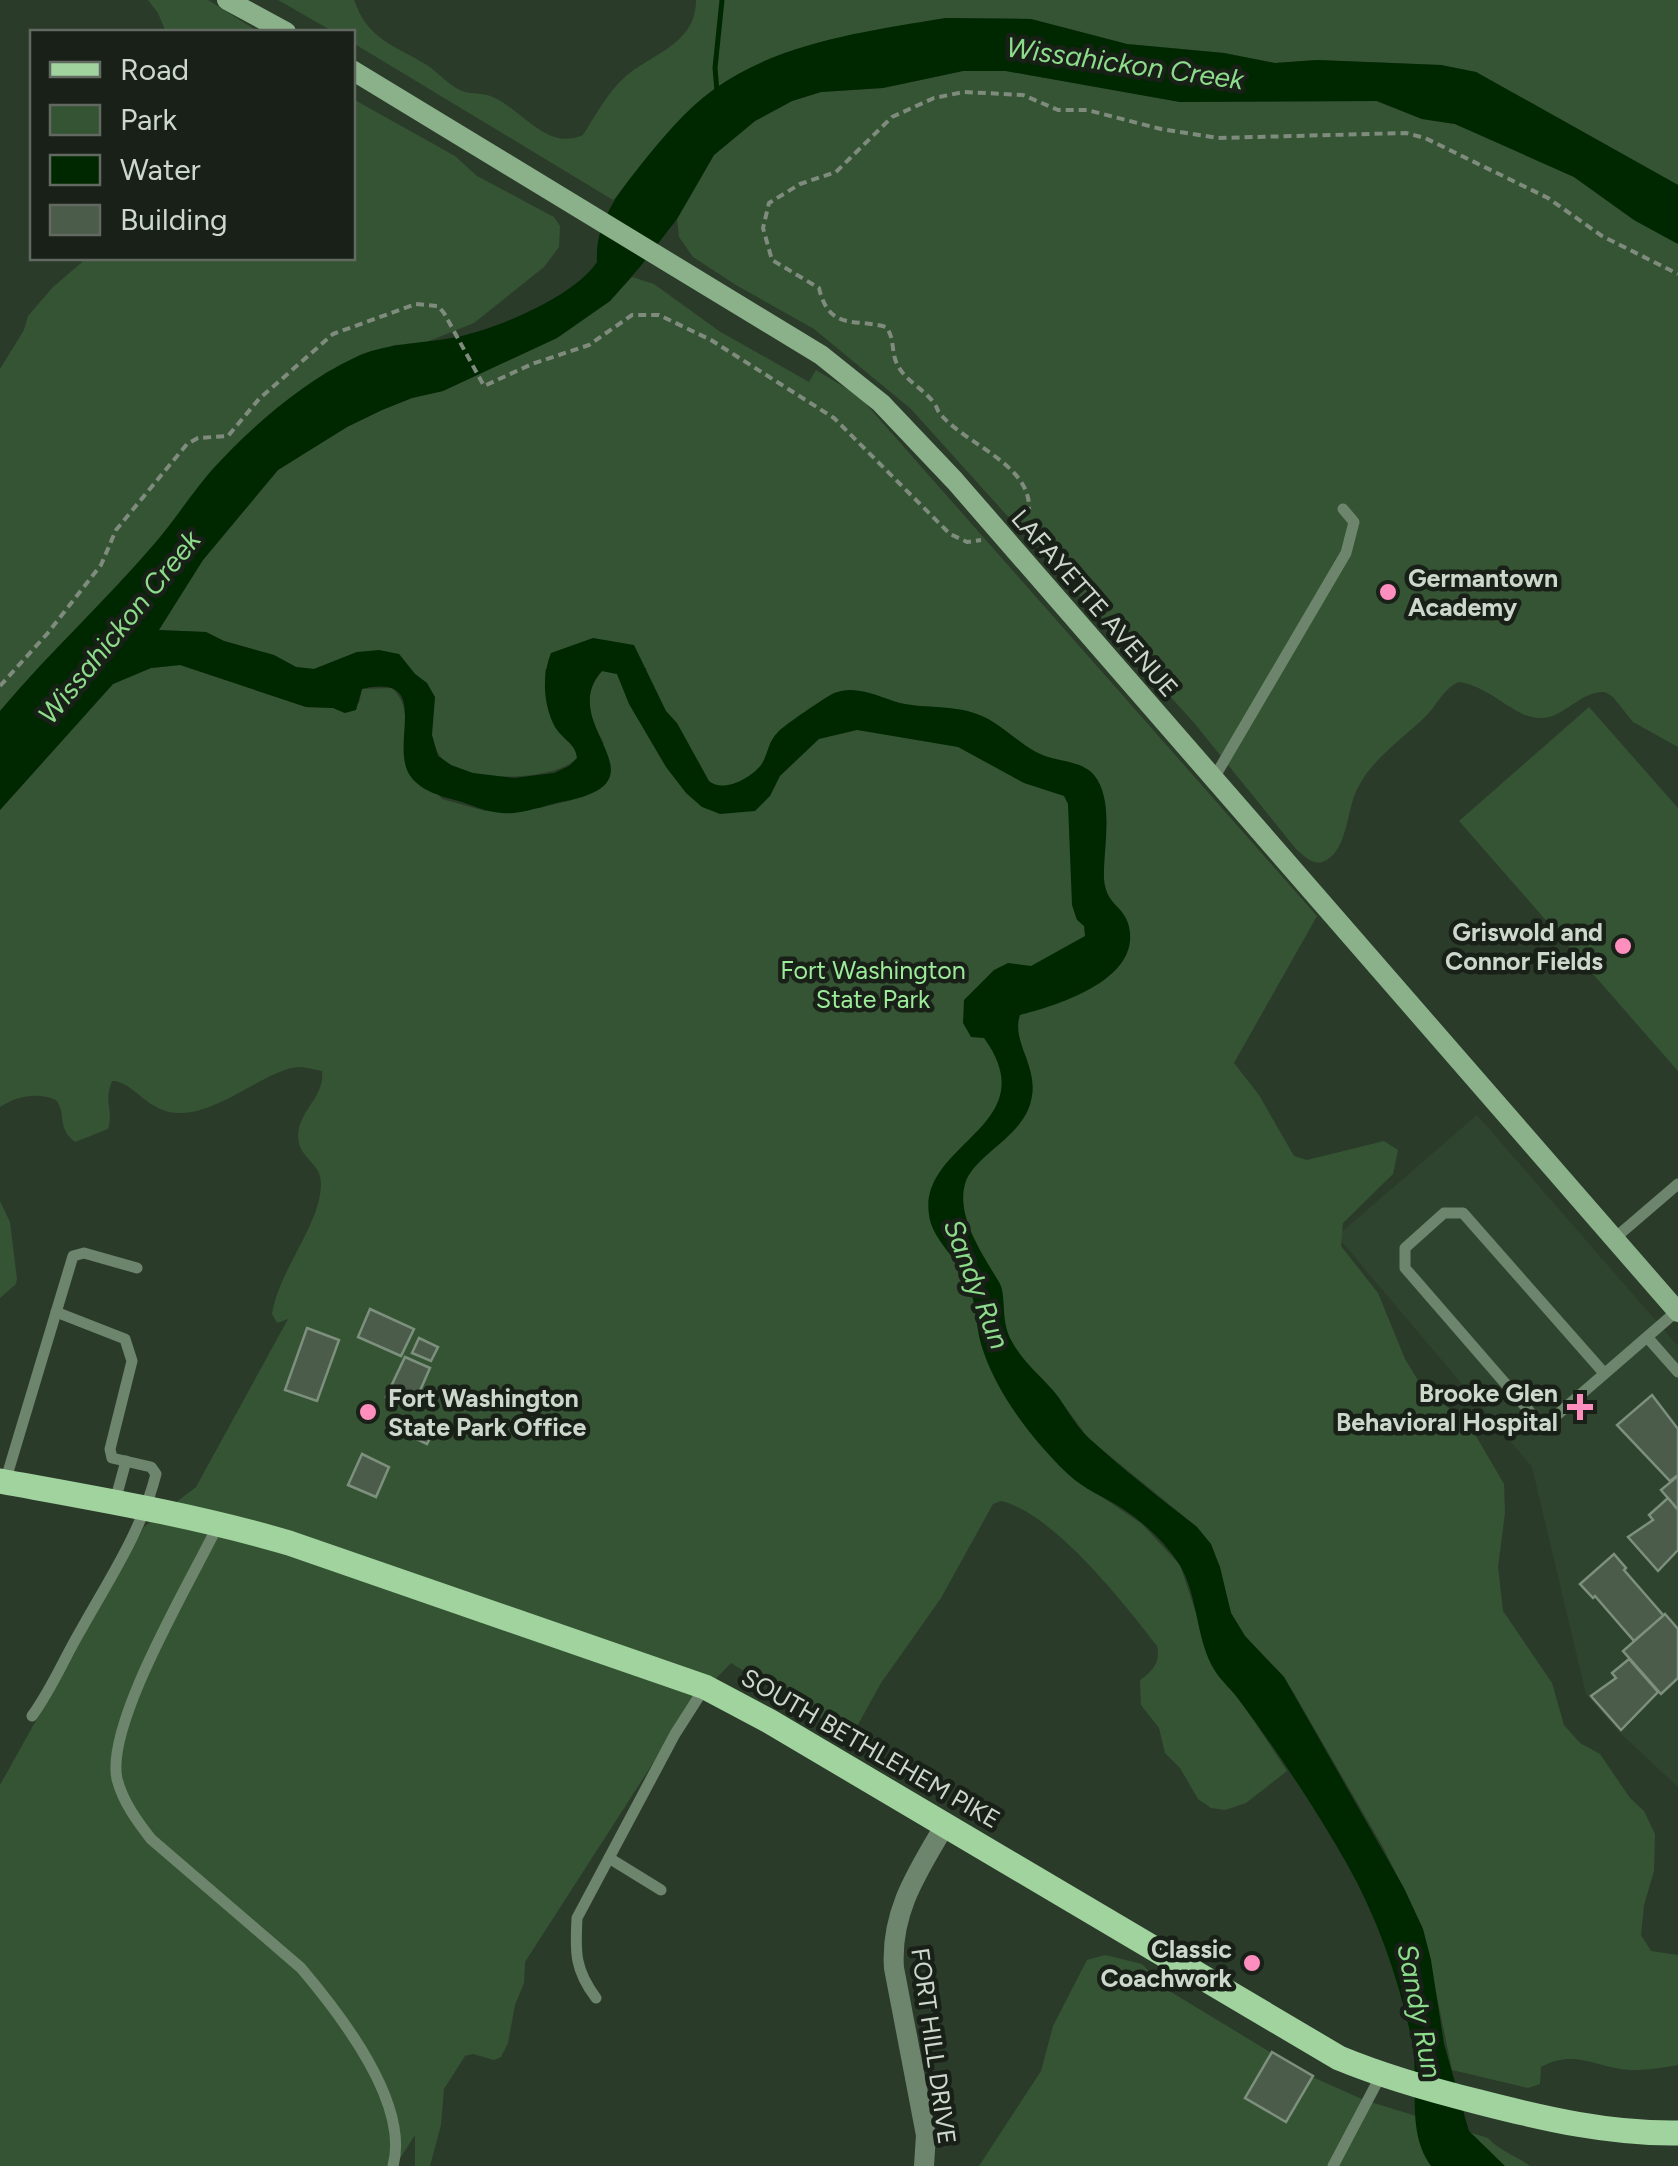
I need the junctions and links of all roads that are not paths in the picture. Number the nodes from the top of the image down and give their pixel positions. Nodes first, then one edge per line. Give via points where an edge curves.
1 (227, 0) edge
2 (282, 30) edge
3 (355, 72) edge
4 (1343, 510) dead end
5 (1214, 778) junction
6 (1678, 1184) edge
7 (1615, 1238) junction
8 (137, 1268) dead end
9 (1678, 1311) edge
10 (56, 1312) junction
11 (1647, 1337) junction
12 (1678, 1372) edge
13 (1604, 1373) junction
14 (126, 1461) junction
15 (2, 1482) edge
16 (116, 1501) junction
17 (148, 1506) junction
18 (219, 1522) junction
19 (706, 1688) junction
20 (32, 1716) dead end
21 (945, 1825) junction
22 (609, 1858) junction
23 (661, 1890) dead end
24 (596, 1998) dead end
25 (1389, 2078) junction
26 (1678, 2133) edge
27 (392, 2166) edge
28 (924, 2166) edge
29 (1333, 2166) edge

1 - 2 main road
3 - 5 main road, LAFAYETTE AVENUE via 821,355 881,402
4 - 5 lane via 1354,522 1346,552
5 - 7 main road, LAFAYETTE AVENUE
6 - 7 lane
7 - 9 main road, LAFAYETTE AVENUE
8 - 10 lane via 73,1256
9 - 11 lane
10 - 14 lane via 124,1338 132,1361 110,1449 112,1458
10 - 15 lane
11 - 12 lane
11 - 13 lane
13 - 13 lane via 1543,1426 1405,1268 1405,1248 1444,1214 1463,1214
14 - 16 lane
14 - 17 lane via 156,1474
15 - 16 main road, SOUTH BETHLEHEM PIKE
16 - 17 main road, SOUTH BETHLEHEM PIKE
17 - 18 main road, SOUTH BETHLEHEM PIKE
17 - 20 lane
18 - 19 main road, SOUTH BETHLEHEM PIKE
18 - 27 lane via 127,1711 117,1778 151,1839 318,1989 385,2096 395,2138
19 - 21 main road, SOUTH BETHLEHEM PIKE
19 - 22 lane
21 - 25 main road, SOUTH BETHLEHEM PIKE via 1339,2058
21 - 28 street, FORT HILL DRIVE via 909,1886 894,1940 926,2135
22 - 23 lane
22 - 24 lane via 576,1918 581,1978
25 - 26 main road, SOUTH BETHLEHEM PIKE via 1600,2129
25 - 29 lane

